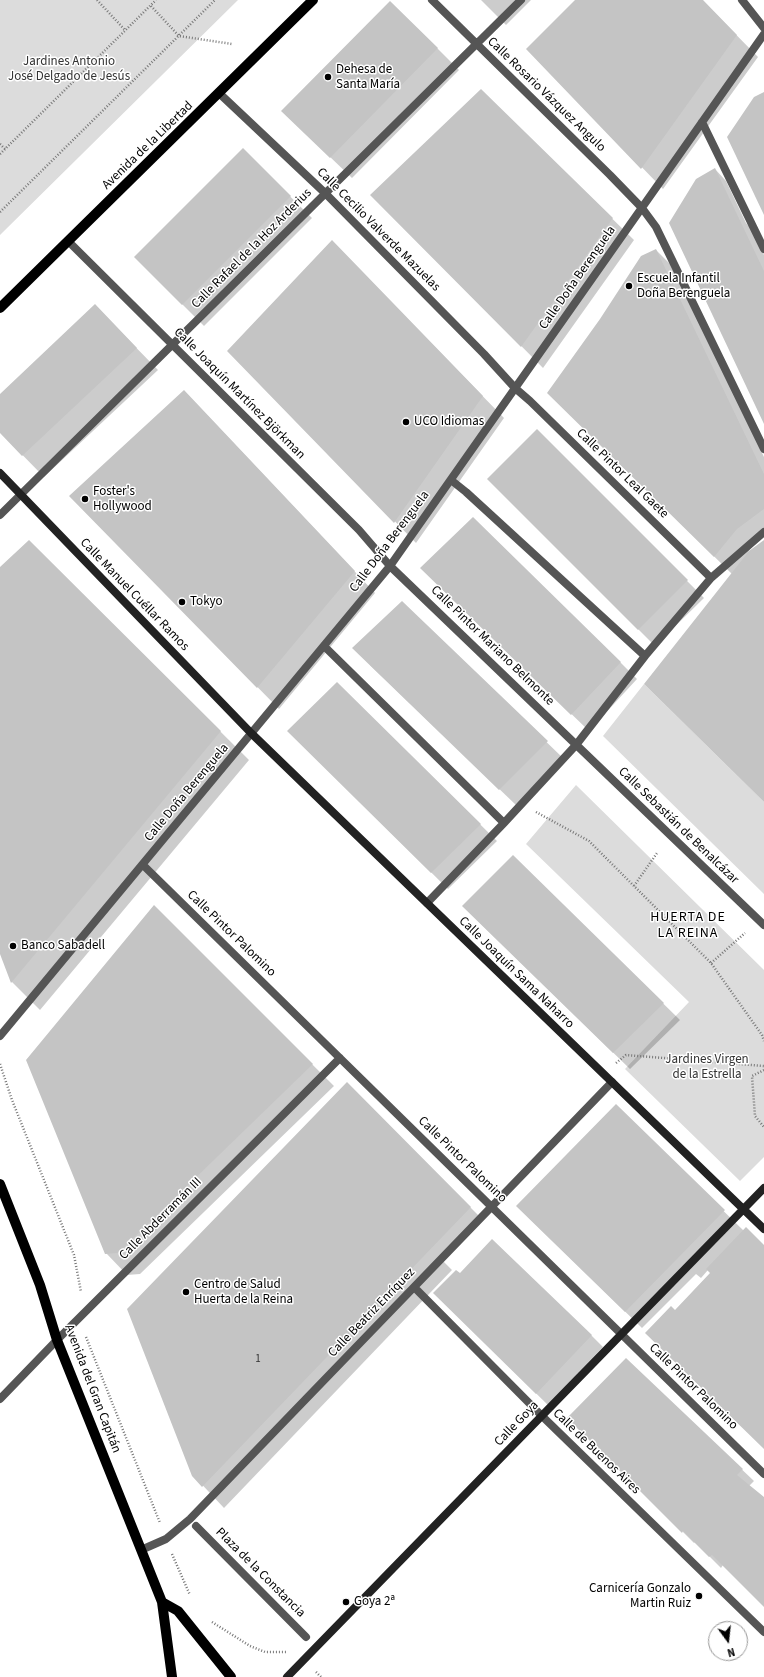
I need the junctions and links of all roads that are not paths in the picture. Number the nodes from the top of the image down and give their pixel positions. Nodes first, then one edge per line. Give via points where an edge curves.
1 (313, 0) edge
2 (432, 0) edge
3 (521, 0) edge
4 (742, 0) edge
5 (764, 28) edge
6 (764, 34) edge
7 (476, 44) junction
8 (220, 94) junction
9 (702, 122) junction
10 (325, 193) junction
11 (642, 208) junction
12 (69, 242) junction
13 (764, 249) edge
14 (0, 308) edge
15 (172, 345) junction
16 (515, 388) junction
17 (764, 449) edge
18 (0, 473) edge
19 (451, 480) junction
20 (21, 494) junction
21 (0, 515) edge
22 (764, 532) edge
23 (390, 566) junction
24 (711, 578) junction
25 (324, 646) junction
26 (645, 656) junction
27 (251, 733) junction
28 (576, 745) junction
29 (504, 823) junction
30 (142, 865) junction
31 (427, 903) junction
32 (764, 925) edge
33 (0, 1036) edge
34 (340, 1058) junction
35 (612, 1082) junction
36 (0, 1184) edge
37 (764, 1188) edge
38 (492, 1206) junction
39 (743, 1210) junction
40 (764, 1229) edge
41 (414, 1287) junction
42 (622, 1334) junction
43 (57, 1340) junction
44 (0, 1399) edge
45 (542, 1416) junction
46 (764, 1474) edge
47 (196, 1526) dead end
48 (141, 1550) junction
49 (162, 1602) junction
50 (764, 1632) edge
51 (306, 1637) dead end
52 (172, 1677) edge
53 (231, 1677) edge
54 (287, 1677) edge

1 - 8 main road, Avenida de la Libertad
2 - 7 street, Calle Rosario Vázquez Angulo
3 - 7 street, Calle Rafael de la Hoz Arderius
4 - 5 street
6 - 9 street, Calle Doña Berenguela
7 - 10 street, Calle Rafael de la Hoz Arderius
7 - 11 street, Calle Rosario Vázquez Angulo
8 - 10 street, Calle Cecilio Valverde Mazuelas
8 - 12 main road, Avenida de la Libertad
9 - 11 street, Calle Doña Berenguela
9 - 13 street
10 - 15 street, Calle Rafael de la Hoz Arderius
10 - 16 street, Calle Cecilio Valverde Mazuelas
11 - 16 street, Calle Doña Berenguela
11 - 17 street, Calle Rosario Vázquez Angulo via 656,227
12 - 14 main road, Avenida de la Libertad
12 - 15 street, Calle Joaquín Martínez Björkman
15 - 20 street, Calle Rafael de la Hoz Arderius
15 - 23 street, Calle Joaquín Martínez Björkman via 359,530
16 - 19 street, Calle Doña Berenguela
16 - 24 street, Calle Pintor Leal Gaete
18 - 20 street, Calle Manuel Cuéllar Ramos
19 - 23 street, Calle Doña Berenguela
19 - 26 street
20 - 21 street, Calle Rafael de la Hoz Arderius
20 - 27 street, Calle Manuel Cuéllar Ramos
22 - 24 street
23 - 25 street, Calle Doña Berenguela
23 - 28 street, Calle Pintor Mariano Belmonte
24 - 26 street
25 - 27 street, Calle Doña Berenguela
25 - 29 street
26 - 28 street
27 - 30 street, Calle Doña Berenguela
27 - 31 street, Calle Joaquín Sama Naharro
28 - 29 street
28 - 32 street, Calle Sebastián de Benalcázar
29 - 31 street
30 - 33 street, Calle Doña Berenguela
30 - 34 street, Calle Pintor Palomino
31 - 35 street, Calle Joaquín Sama Naharro
34 - 38 street, Calle Pintor Palomino
34 - 43 street, Calle Abderramán III
35 - 38 street, Calle Beatriz Enríquez
35 - 39 street, Calle Joaquín Sama Naharro
36 - 43 main road, Avenida del Gran Capitán via 40,1285
37 - 39 street, Calle Goya
38 - 41 street, Calle Beatriz Enríquez
38 - 42 street, Calle Pintor Palomino
39 - 40 street, Calle Joaquín Sama Naharro
39 - 42 street, Calle Goya
41 - 45 street, Calle de Buenos Aires
41 - 48 street, Calle Beatriz Enríquez via 190,1518 166,1540
42 - 45 street, Calle Goya
42 - 46 street, Calle Pintor Palomino
43 - 44 street, Calle Abderramán III
43 - 48 main road, Avenida del Gran Capitán
45 - 50 street, Calle de Buenos Aires
45 - 54 street, Calle Goya
47 - 51 street, Plaza de la Constancia
48 - 49 main road, Avenida del Gran Capitán
49 - 52 main road, Avenida del Gran Capitán
49 - 53 main road via 178,1612

